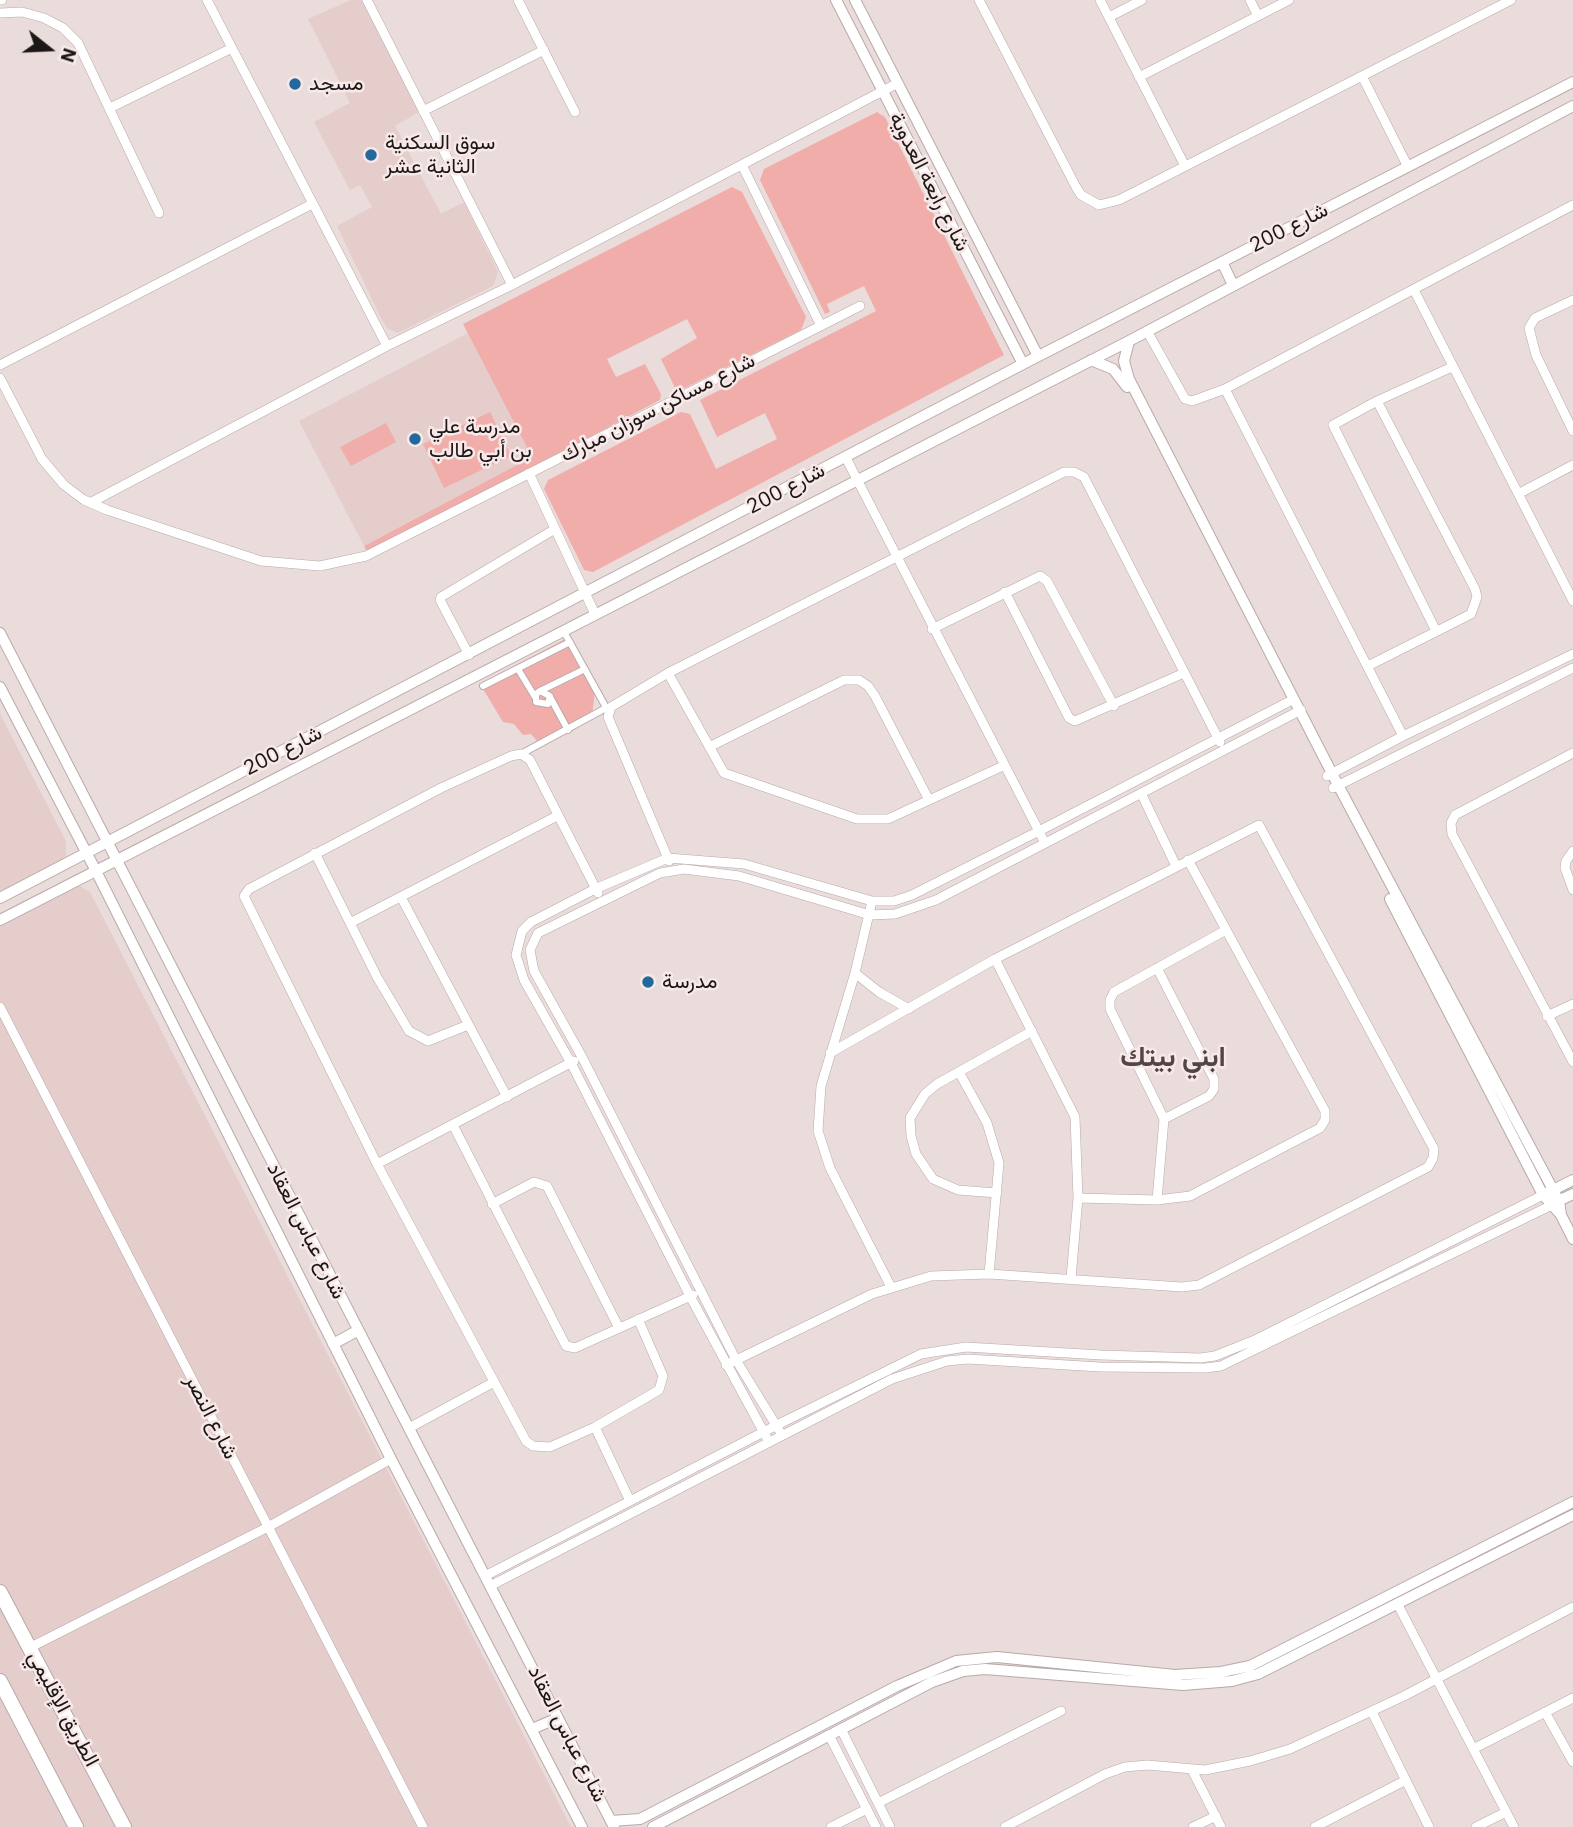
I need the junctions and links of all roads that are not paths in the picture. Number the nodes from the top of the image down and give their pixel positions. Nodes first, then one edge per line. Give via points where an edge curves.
1 (207, 0) edge
2 (367, 0) edge
3 (518, 0) edge
4 (836, 0) edge
5 (855, 0) edge
6 (979, 0) edge
7 (1100, 0) edge
8 (1142, 0) edge
9 (1250, 0) edge
10 (1289, 0) edge
11 (1511, 0) edge
12 (0, 13) edge
13 (1258, 16) junction
14 (1109, 17) junction
15 (232, 48) junction
16 (544, 50) junction
17 (1362, 76) junction
18 (1139, 77) junction
19 (1573, 82) edge
20 (898, 83) junction
21 (883, 91) junction
22 (1573, 106) edge
23 (110, 108) junction
24 (1521, 109) junction
25 (423, 111) junction
26 (575, 112) dead end
27 (1531, 127) junction
28 (741, 165) junction
29 (1185, 166) junction
30 (1408, 167) junction
31 (312, 204) junction
32 (1573, 205) edge
33 (159, 214) dead end
34 (1222, 262) junction
35 (512, 285) junction
36 (1233, 285) junction
37 (1414, 290) junction
38 (1573, 300) edge
39 (860, 306) dead end
40 (1020, 322) junction
41 (821, 326) junction
42 (1005, 330) junction
43 (1147, 331) junction
44 (1129, 341) junction
45 (387, 346) junction
46 (1038, 356) junction
47 (1091, 360) junction
48 (1023, 364) junction
49 (0, 365) edge
50 (1452, 367) junction
51 (0, 378) edge
52 (1224, 389) junction
53 (1377, 401) junction
54 (1573, 431) edge
55 (846, 458) junction
56 (1573, 465) edge
57 (529, 473) junction
58 (857, 479) junction
59 (1517, 494) junction
60 (90, 503) junction
61 (555, 529) junction
62 (896, 557) junction
63 (1005, 592) junction
64 (586, 595) junction
65 (1573, 601) edge
66 (595, 614) junction
67 (932, 629) junction
68 (563, 630) junction
69 (1436, 631) junction
70 (0, 633) edge
71 (570, 642) junction
72 (1573, 654) edge
73 (469, 655) junction
74 (1368, 666) junction
75 (1573, 668) edge
76 (518, 669) junction
77 (585, 669) junction
78 (668, 673) junction
79 (1184, 673) junction
80 (483, 686) dead end
81 (0, 687) edge
82 (540, 691) junction
83 (550, 696) junction
84 (536, 698) junction
85 (1291, 701) junction
86 (1114, 706) junction
87 (607, 710) junction
88 (1298, 712) junction
89 (568, 730) junction
90 (1403, 736) junction
91 (1218, 740) junction
92 (709, 747) junction
93 (1224, 750) junction
94 (1573, 753) edge
95 (521, 754) junction
96 (1003, 766) junction
97 (1330, 774) junction
98 (74, 779) junction
99 (1336, 786) junction
100 (53, 790) junction
101 (1141, 793) junction
102 (929, 800) junction
103 (557, 816) junction
104 (1039, 831) junction
105 (108, 842) junction
106 (1045, 843) junction
107 (1573, 851) edge
108 (87, 853) junction
109 (315, 853) junction
110 (668, 858) junction
111 (117, 860) junction
112 (1188, 860) junction
113 (1176, 866) junction
114 (96, 870) junction
115 (673, 870) junction
116 (596, 889) junction
117 (1573, 890) edge
118 (401, 897) junction
119 (0, 898) edge
120 (601, 900) junction
121 (872, 901) junction
122 (870, 915) junction
123 (0, 920) edge
124 (350, 923) junction
125 (1226, 930) junction
126 (996, 959) junction
127 (1157, 968) junction
128 (855, 973) junction
129 (1573, 1004) edge
130 (0, 1007) edge
131 (909, 1009) junction
132 (1547, 1016) junction
133 (468, 1025) junction
134 (1032, 1031) junction
135 (830, 1053) junction
136 (582, 1057) junction
137 (1573, 1062) edge
138 (571, 1063) junction
139 (959, 1072) junction
140 (507, 1097) junction
141 (1164, 1119) junction
142 (453, 1125) junction
143 (377, 1164) junction
144 (1573, 1180) edge
145 (1548, 1193) junction
146 (998, 1194) junction
147 (1573, 1194) edge
148 (1078, 1198) junction
149 (1157, 1200) junction
150 (1554, 1203) junction
151 (492, 1204) junction
152 (1573, 1239) edge
153 (989, 1274) junction
154 (1071, 1278) junction
155 (891, 1287) junction
156 (700, 1291) junction
157 (690, 1296) junction
158 (638, 1319) junction
159 (619, 1328) junction
160 (357, 1331) junction
161 (332, 1344) junction
162 (1101, 1355) junction
163 (736, 1360) junction
164 (726, 1365) junction
165 (1100, 1367) junction
166 (494, 1382) junction
167 (777, 1425) junction
168 (595, 1427) junction
169 (409, 1428) junction
170 (763, 1433) junction
171 (782, 1435) junction
172 (769, 1442) junction
173 (391, 1459) junction
174 (630, 1501) junction
175 (1573, 1502) edge
176 (1573, 1515) edge
177 (268, 1527) junction
178 (488, 1581) junction
179 (0, 1592) edge
180 (1398, 1605) junction
181 (1573, 1607) edge
182 (31, 1647) junction
183 (1303, 1647) junction
184 (1436, 1677) junction
185 (0, 1681) edge
186 (897, 1686) junction
187 (902, 1697) junction
188 (1573, 1698) edge
189 (1061, 1711) dead end
190 (1372, 1712) junction
191 (1545, 1713) junction
192 (558, 1717) junction
193 (532, 1729) junction
194 (841, 1729) junction
195 (829, 1735) junction
196 (1473, 1749) junction
197 (1573, 1762) edge
198 (1192, 1770) junction
199 (1406, 1780) junction
200 (878, 1802) junction
201 (867, 1809) junction
202 (1506, 1812) junction
203 (1216, 1816) junction
204 (642, 1823) edge
205 (613, 1824) edge
206 (76, 1827) edge
207 (124, 1827) edge
208 (423, 1827) edge
209 (582, 1827) edge
210 (653, 1827) edge
211 (831, 1827) edge
212 (876, 1827) edge
213 (890, 1827) edge
214 (1005, 1827) edge
215 (1193, 1827) edge
216 (1222, 1827) edge
217 (1315, 1827) edge
218 (1429, 1827) edge
219 (1476, 1827) edge
220 (1514, 1827) edge

1 - 15 street
2 - 25 street
3 - 16 street
4 - 21 street, شارع رابعة العدوية
5 - 20 street, شارع رابعة العدوية
6 - 29 street via 1081,195 1099,205 1109,204
7 - 14 street
8 - 14 street
9 - 13 street
10 - 13 street
11 - 17 street
12 - 23 street via 33,14 71,35
13 - 18 street
14 - 18 street
15 - 23 street
15 - 31 street
16 - 25 street
16 - 26 street
17 - 29 street
17 - 30 street
18 - 29 street
19 - 24 street, شارع 200
20 - 21 street
20 - 40 street, شارع رابعة العدوية
21 - 28 street
21 - 42 street, شارع رابعة العدوية
22 - 27 street, شارع 200
23 - 33 street
24 - 27 street
24 - 30 street, شارع 200
25 - 35 street
27 - 36 street, شارع 200
28 - 35 street
28 - 41 street
30 - 34 street, شارع 200
31 - 45 street
31 - 49 street
32 - 37 street
34 - 36 street
34 - 46 street, شارع 200
35 - 45 street
36 - 43 street, شارع 200
37 - 50 street
37 - 52 street
38 - 54 street via 1535,318 1529,328 1536,355
39 - 41 street, شارع مساكن سوزان مبارك
40 - 42 street
40 - 46 street, شارع رابعة العدوية
41 - 57 street, شارع مساكن سوزان مبارك
42 - 48 street, شارع رابعة العدوية
43 - 44 street, شارع 200
43 - 52 street via 1185,399 1192,401
44 - 47 street, شارع 200
44 - 85 street via 1124,361 1129,379
45 - 60 street
46 - 48 street, شارع 200
47 - 58 street, شارع 200
47 - 85 street via 1113,369 1124,381
48 - 55 street, شارع 200
50 - 53 street
50 - 59 street
51 - 60 street, شارع مساكن سوزان مبارك via 48,468
52 - 74 street
53 - 69 street via 1475,589 1476,606 1471,614
53 - 69 street via 1333,425
55 - 58 street
55 - 64 street, شارع 200
56 - 59 street
57 - 60 street, شارع مساكن سوزان مبارك via 366,556 320,566 261,561
57 - 61 street
58 - 62 street
58 - 66 street, شارع 200
59 - 65 street
61 - 64 street
61 - 73 street via 441,597
62 - 67 street
62 - 78 street
62 - 79 street via 1064,472 1074,472 1083,477
63 - 67 street
63 - 86 street via 1031,578 1040,576 1047,581
63 - 86 street via 1069,718 1081,720
64 - 66 street
64 - 73 street, شارع 200
66 - 68 street, شارع 200
67 - 96 street
68 - 71 street
68 - 111 street, شارع 200
69 - 74 street
70 - 98 street, شارع عباس العقاد
71 - 76 street
71 - 77 street
72 - 90 street
73 - 105 street, شارع 200
74 - 90 street
75 - 99 street
76 - 80 street
76 - 84 street
77 - 82 street
77 - 87 street
78 - 87 street
78 - 92 street
79 - 86 street
79 - 91 street
81 - 100 street, شارع عباس العقاد
82 - 83 street
82 - 84 street
83 - 84 street via 544,706
83 - 89 street
85 - 88 street
85 - 91 street
87 - 89 street
87 - 110 street
88 - 93 street
88 - 97 street
89 - 95 street
90 - 97 street
91 - 93 street
91 - 104 street
92 - 102 street via 729,777 857,819 888,819
92 - 102 street via 844,681 859,680 875,696
93 - 101 street
94 - 132 street via 1455,815 1451,823 1452,834
95 - 103 street via 530,760
95 - 109 street via 441,788
96 - 102 street
96 - 104 street
97 - 99 street
98 - 100 street
98 - 105 street, شارع عباس العقاد
99 - 145 street
100 - 108 street, شارع عباس العقاد
101 - 106 street
101 - 113 street
103 - 116 street
103 - 118 street
104 - 106 street
104 - 121 street via 912,895
105 - 108 street, شارع 200
105 - 111 street, شارع عباس العقاد
106 - 122 street via 936,900 895,914
107 - 117 street via 1565,868
108 - 114 street, شارع عباس العقاد
108 - 119 street, شارع 200
109 - 124 street
109 - 143 street via 248,890 245,898
110 - 115 street
110 - 116 street
110 - 121 street via 744,864
111 - 114 street, شارع 200
111 - 160 street, شارع عباس العقاد
112 - 113 street
112 - 125 street
112 - 154 street via 1261,826 1434,1149 1433,1158 1428,1167 1199,1285
113 - 126 street
114 - 123 street, شارع 200
114 - 161 street, شارع عباس العقاد
115 - 120 street
115 - 122 street via 739,876
116 - 120 street
116 - 138 street via 531,922 517,942 524,980
118 - 124 street
118 - 133 street
120 - 136 street via 538,933 530,950 534,971
121 - 122 street
122 - 128 street
124 - 133 street via 409,1031 428,1041
125 - 127 street
125 - 149 street via 1325,1111 1325,1121 1320,1128 1203,1191
126 - 131 street
126 - 134 street
127 - 141 street via 1114,992 1110,1009
127 - 141 street via 1214,1089
128 - 131 street
128 - 135 street
129 - 132 street
130 - 177 street, شارع النصر
131 - 135 street
132 - 137 street
133 - 140 street
134 - 139 street
134 - 148 street via 1075,1117
135 - 155 street via 817,1108 823,1152
136 - 138 street
136 - 156 street
138 - 140 street
138 - 157 street
139 - 146 street via 996,1145
139 - 146 street via 931,1089 916,1105 911,1118 916,1154 927,1173 941,1184
140 - 142 street
141 - 149 street
142 - 143 street
142 - 151 street
143 - 166 street
144 - 145 street
145 - 150 street
145 - 162 street via 1223,1353 1200,1359
146 - 153 street
147 - 150 street
148 - 149 street
148 - 154 street
150 - 152 street
150 - 165 street via 1221,1366
151 - 159 street via 566,1346 575,1348
151 - 159 street via 534,1182 547,1186
153 - 154 street
153 - 155 street via 931,1276
155 - 163 street
156 - 157 street
156 - 163 street
157 - 158 street
157 - 164 street
158 - 159 street
158 - 168 street via 663,1376 662,1385
160 - 161 street
160 - 169 street, شارع عباس العقاد
161 - 173 street, شارع عباس العقاد
162 - 165 street
162 - 167 street via 966,1347 921,1354
163 - 164 street
163 - 167 street
164 - 170 street
165 - 171 street via 947,1361 892,1379
166 - 168 street via 533,1446 550,1447
166 - 169 street
167 - 170 street
167 - 171 street
168 - 174 street
169 - 178 street, شارع عباس العقاد
170 - 172 street
170 - 174 street
171 - 172 street
172 - 178 street
173 - 177 street
173 - 193 street, شارع عباس العقاد
174 - 178 street
175 - 183 street
176 - 180 street
177 - 182 street
177 - 208 street, شارع النصر
178 - 192 street, شارع عباس العقاد
179 - 182 highway, الطريق الإقليمي
180 - 183 street
180 - 184 street
181 - 184 street
182 - 207 highway, الطريق الإقليمي
183 - 186 street via 1221,1672 1152,1674 977,1657 946,1663
183 - 187 street via 1258,1674 1232,1681 1163,1685 974,1670 942,1678
184 - 190 street
184 - 196 street
185 - 206 highway, الطريق الإقليمي
186 - 187 street
186 - 204 street
187 - 194 street
188 - 191 street
189 - 200 street
190 - 198 street via 1267,1757
190 - 199 street
191 - 196 street
191 - 197 street
192 - 193 street
192 - 205 street, شارع عباس العقاد
193 - 209 street, شارع عباس العقاد
194 - 195 street
194 - 200 street
195 - 201 street
195 - 210 street
196 - 202 street
198 - 203 street
198 - 214 street via 1147,1765 1115,1770
199 - 217 street
199 - 218 street
200 - 213 street
201 - 211 street
201 - 212 street
202 - 219 street
202 - 220 street
203 - 215 street
203 - 216 street
204 - 205 street

